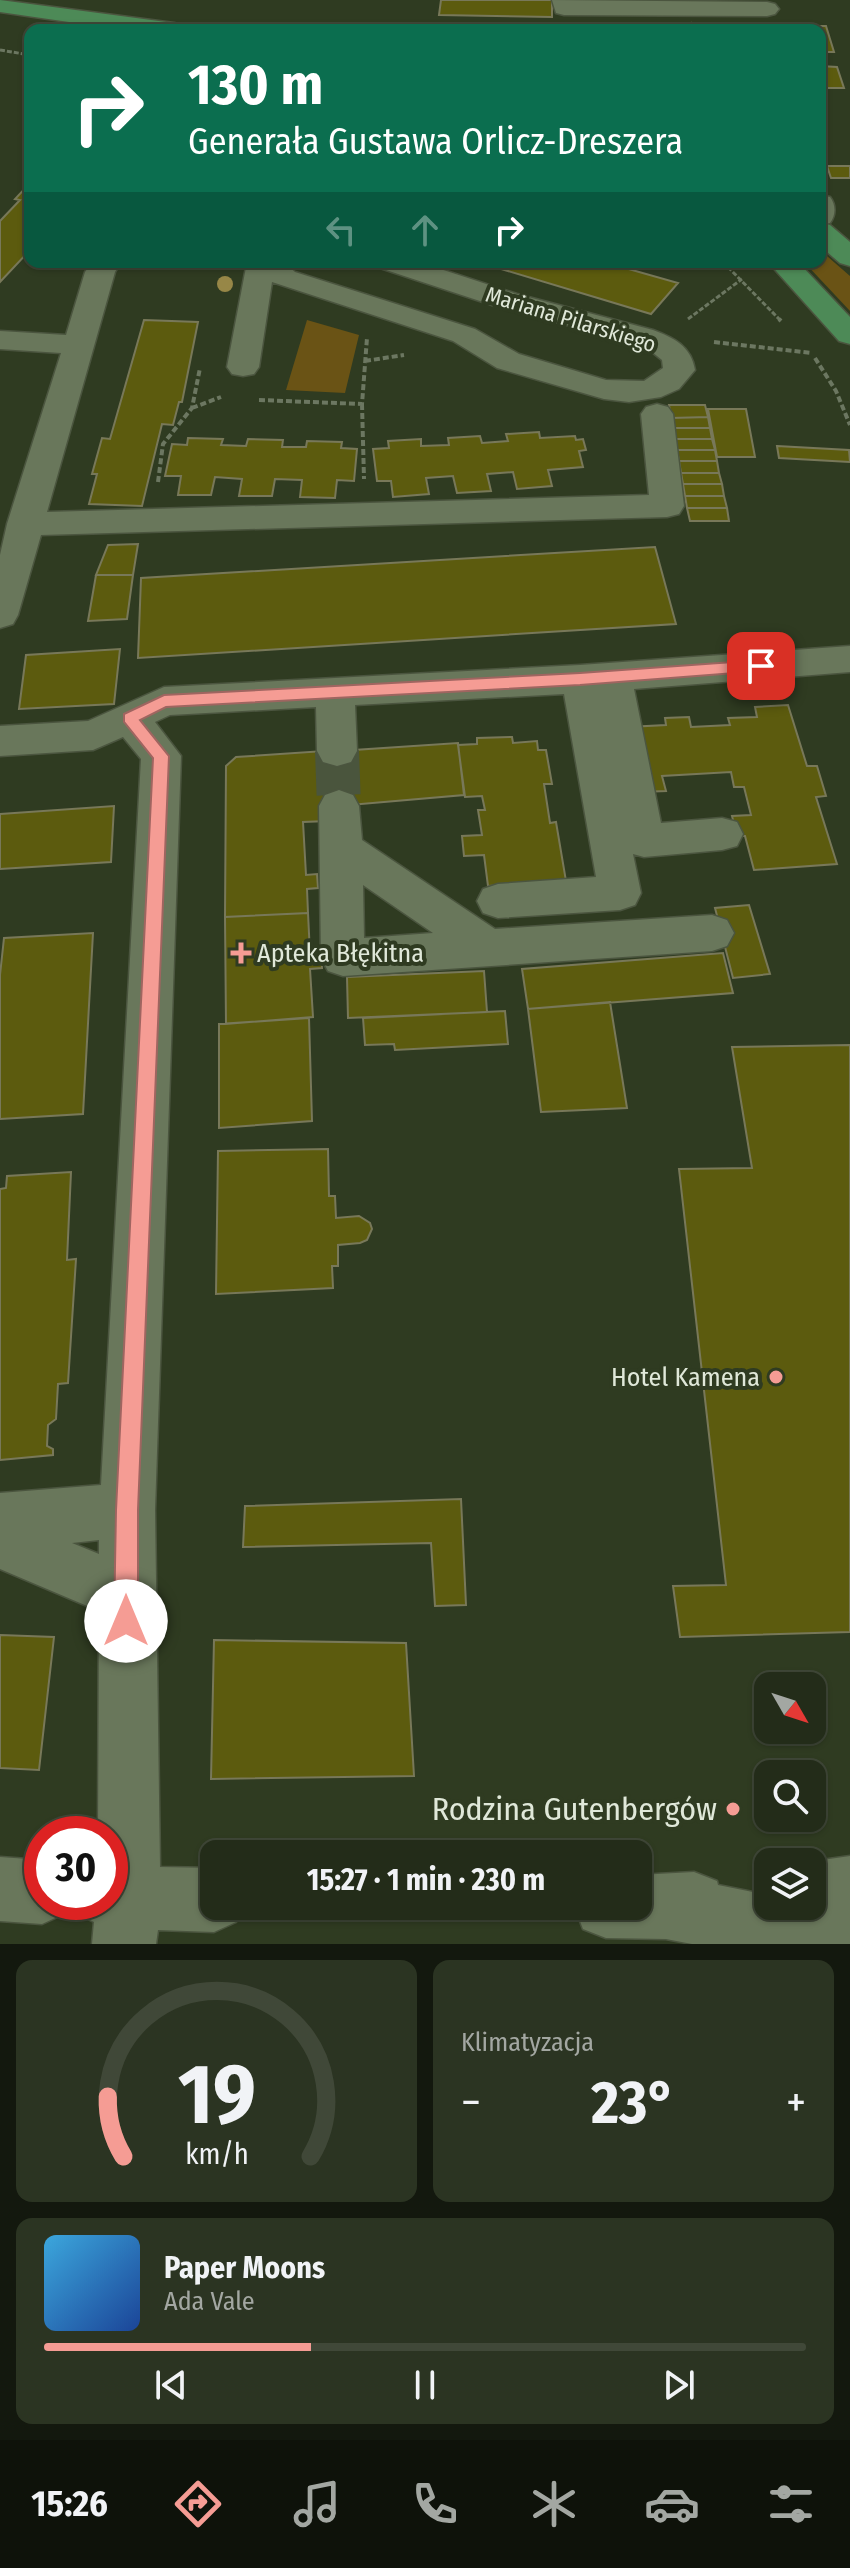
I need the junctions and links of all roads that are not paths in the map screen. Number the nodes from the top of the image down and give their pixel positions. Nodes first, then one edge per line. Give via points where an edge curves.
1 (564, 0) edge
2 (0, 5) edge
3 (768, 13) edge
4 (578, 20) dead end
5 (715, 23) edge
6 (132, 24) edge
7 (826, 236) edge
8 (850, 257) edge
9 (103, 268) edge
10 (263, 268) edge
11 (272, 268) edge
12 (408, 268) edge
13 (788, 268) edge
14 (850, 335) edge
15 (0, 340) edge
16 (78, 345) junction
17 (243, 367) dead end
18 (657, 414) dead end
19 (24, 524) junction
20 (6, 572) edge
21 (0, 615) edge
22 (850, 659) edge
23 (597, 678) junction
24 (335, 692) junction
25 (147, 710) junction
26 (0, 741) edge
27 (337, 751) tunnel mouth
28 (339, 806) tunnel mouth
29 (722, 834) dead end
30 (342, 848) junction
31 (498, 901) dead end
32 (712, 933) dead end
33 (488, 948) junction
34 (127, 1510) junction
35 (0, 1521) edge
36 (0, 1541) edge
37 (125, 1593) junction
38 (122, 1816) edge
39 (850, 1888) edge
40 (0, 1889) edge
41 (24, 1891) edge
42 (826, 1891) edge
43 (754, 1898) edge
44 (200, 1902) edge
45 (652, 1906) edge
46 (652, 1910) edge
47 (128, 1912) edge
48 (850, 1943) edge

1 - 5 street via 564,8
2 - 6 main road
3 - 5 street
4 - 5 street
7 - 8 main road
9 - 16 street
10 - 17 street
11 - 12 street, Mariana Pilarskiego via 285,278 464,335 508,361 604,389 641,392 661,386 679,370 677,357 653,340
13 - 14 main road
15 - 16 street
16 - 19 street
18 - 19 street via 667,506
19 - 20 street
20 - 21 street
22 - 23 street
23 - 24 street
23 - 29 street via 644,841
23 - 31 street via 620,893
24 - 25 street
24 - 27 street
25 - 26 street via 93,735
25 - 34 street via 161,756
28 - 30 street
30 - 33 street
30 - 33 street via 343,958
32 - 33 street
34 - 35 street
34 - 37 street
36 - 37 street
37 - 38 street
39 - 42 street
40 - 41 street
43 - 45 street
44 - 47 street
46 - 48 street

